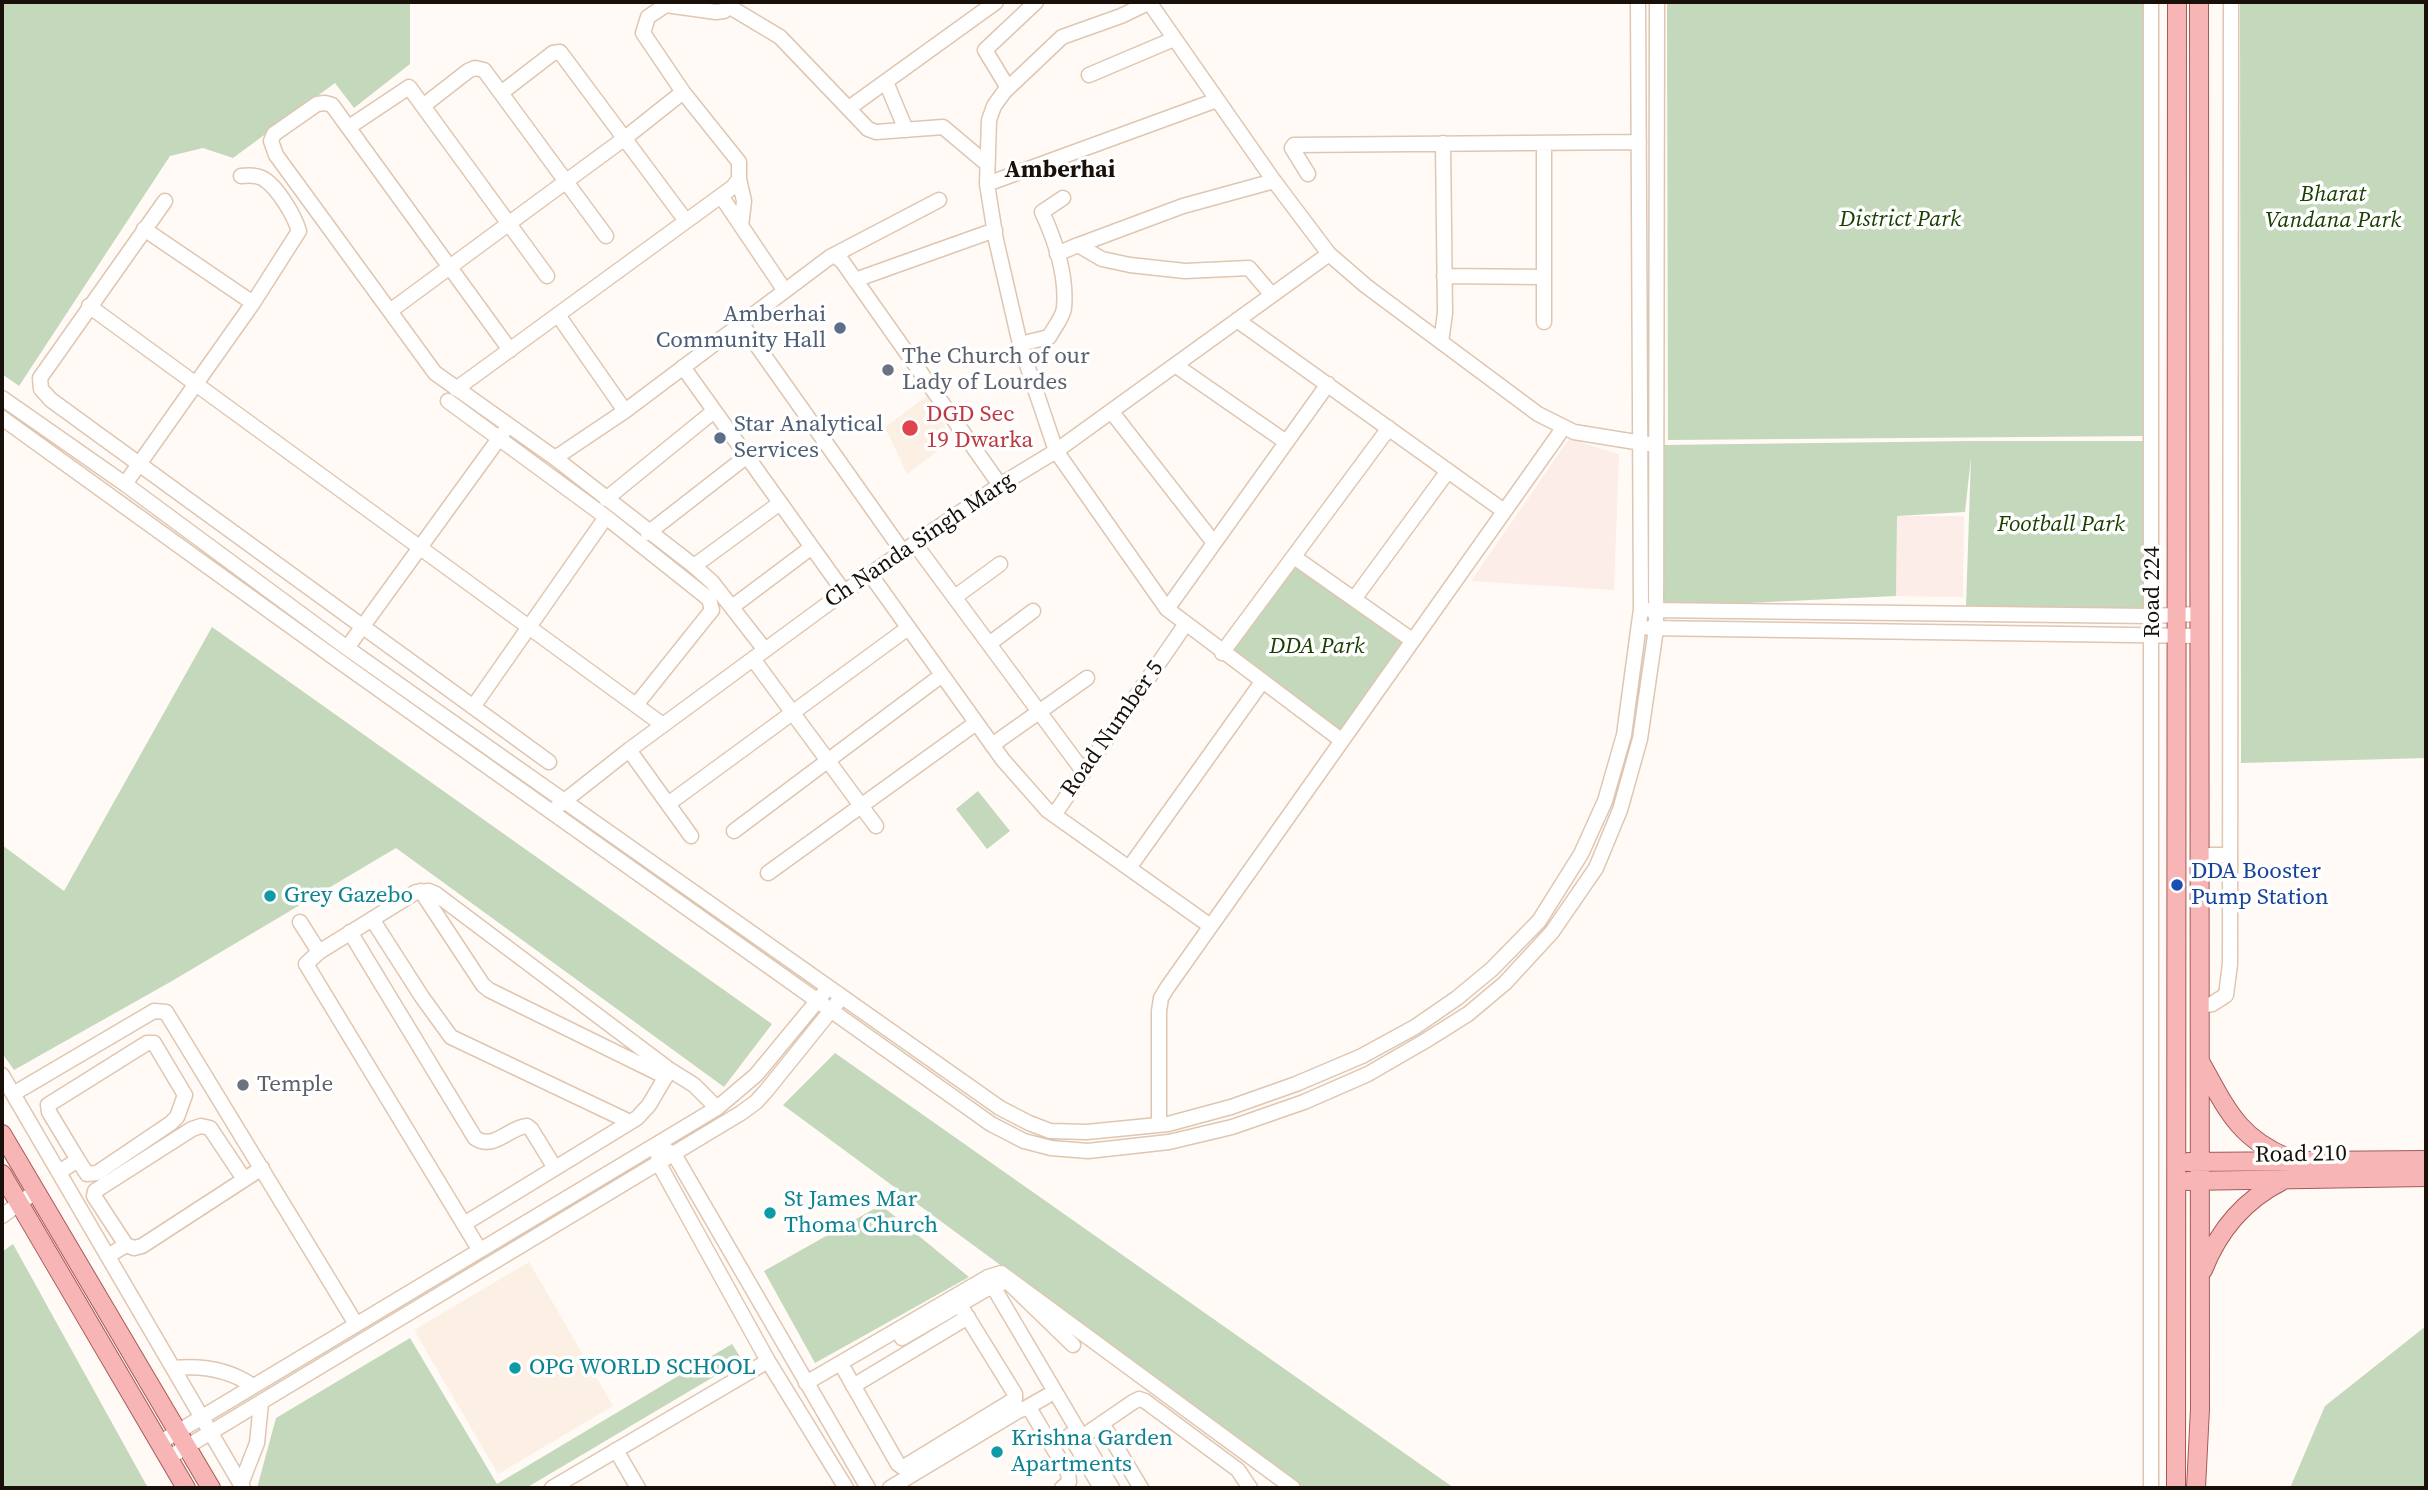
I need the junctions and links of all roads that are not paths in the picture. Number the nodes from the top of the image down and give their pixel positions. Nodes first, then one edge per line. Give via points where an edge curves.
1 (996, 2) edge
2 (1032, 2) edge
3 (1150, 2) edge
4 (1638, 2) edge
5 (1657, 2) edge
6 (2151, 2) edge
7 (2177, 2) edge
8 (2199, 2) edge
9 (2231, 2) edge
10 (731, 4) edge
11 (1174, 39) junction
12 (1089, 75) dead end
13 (886, 82) junction
14 (1008, 88) junction
15 (683, 92) junction
16 (501, 93) junction
17 (1217, 100) junction
18 (423, 106) junction
19 (849, 108) junction
20 (349, 127) junction
21 (905, 130) junction
22 (625, 138) junction
23 (1639, 142) junction
24 (1443, 143) junction
25 (1544, 143) junction
26 (987, 164) junction
27 (1308, 174) dead end
28 (241, 176) dead end
29 (739, 179) junction
30 (1274, 181) junction
31 (565, 182) junction
32 (987, 184) junction
33 (721, 196) junction
34 (1063, 198) dead end
35 (939, 200) dead end
36 (165, 201) dead end
37 (687, 221) junction
38 (509, 224) junction
39 (741, 226) junction
40 (144, 229) junction
41 (995, 230) junction
42 (606, 236) dead end
43 (1073, 247) junction
44 (1057, 254) junction
45 (1329, 254) junction
46 (830, 257) junction
47 (448, 268) junction
48 (547, 276) dead end
49 (1444, 276) junction
50 (1544, 277) junction
51 (855, 280) junction
52 (785, 291) junction
53 (1272, 295) junction
54 (253, 303) junction
55 (89, 306) junction
56 (390, 311) junction
57 (558, 315) junction
58 (1237, 320) junction
59 (1544, 321) dead end
60 (741, 323) junction
61 (1441, 342) junction
62 (1020, 344) junction
63 (510, 350) junction
64 (1175, 365) junction
65 (683, 367) junction
66 (196, 384) junction
67 (1328, 384) junction
68 (452, 395) junction
69 (2, 398) edge
70 (625, 411) junction
71 (714, 411) junction
72 (1111, 411) junction
73 (2, 418) edge
74 (509, 425) junction
75 (1564, 427) junction
76 (1389, 428) junction
77 (499, 439) junction
78 (1286, 442) junction
79 (1639, 442) junction
80 (1656, 445) junction
81 (1056, 451) junction
82 (747, 456) junction
83 (555, 458) junction
84 (138, 466) junction
85 (1448, 471) junction
86 (125, 484) junction
87 (1000, 485) junction
88 (607, 499) junction
89 (780, 503) junction
90 (1504, 511) junction
91 (606, 517) junction
92 (648, 533) junction
93 (1214, 543) junction
94 (813, 547) junction
95 (420, 548) junction
96 (909, 548) junction
97 (1294, 557) junction
98 (1000, 564) dead end
99 (694, 566) junction
100 (870, 574) junction
101 (844, 592) junction
102 (955, 597) junction
103 (1354, 599) junction
104 (732, 607) junction
105 (1167, 609) junction
106 (1649, 610) junction
107 (1033, 611) dead end
108 (2199, 614) junction
109 (305, 615) junction
110 (2150, 616) junction
111 (2177, 616) junction
112 (1185, 625) junction
113 (362, 627) junction
114 (528, 627) junction
115 (295, 628) junction
116 (908, 628) junction
117 (1639, 628) junction
118 (1656, 628) junction
119 (2152, 636) junction
120 (2178, 636) junction
121 (2200, 636) junction
122 (1412, 640) junction
123 (989, 643) junction
124 (347, 648) junction
125 (1222, 653) junction
126 (759, 655) junction
127 (942, 675) junction
128 (1087, 678) dead end
129 (1262, 682) junction
130 (636, 705) junction
131 (473, 707) junction
132 (1039, 712) junction
133 (793, 713) junction
134 (976, 723) junction
135 (663, 725) junction
136 (1341, 740) junction
137 (992, 745) junction
138 (629, 750) junction
139 (828, 761) junction
140 (549, 762) dead end
141 (1083, 771) junction
142 (564, 801) junction
143 (668, 804) junction
144 (861, 806) junction
145 (552, 812) junction
146 (1054, 815) junction
147 (876, 826) dead end
148 (734, 831) dead end
149 (691, 836) dead end
150 (2200, 855) junction
151 (2230, 855) junction
152 (1129, 868) junction
153 (768, 873) dead end
154 (421, 891) junction
155 (372, 919) junction
156 (300, 922) dead end
157 (1209, 925) junction
158 (350, 932) junction
159 (319, 952) junction
160 (829, 987) junction
161 (842, 996) junction
162 (817, 1000) junction
163 (2200, 1006) junction
164 (832, 1010) junction
165 (2199, 1060) junction
166 (668, 1074) junction
167 (2, 1075) edge
168 (13, 1094) junction
169 (717, 1108) junction
170 (1192, 1118) junction
171 (630, 1122) junction
172 (1159, 1125) junction
173 (2, 1134) edge
174 (1196, 1136) junction
175 (656, 1145) junction
176 (674, 1154) junction
177 (78, 1160) junction
178 (2295, 1160) junction
179 (2426, 1160) edge
180 (2177, 1162) junction
181 (2199, 1162) junction
182 (659, 1164) junction
183 (262, 1168) junction
184 (555, 1168) junction
185 (59, 1172) junction
186 (2, 1174) edge
187 (2426, 1177) edge
188 (244, 1179) junction
189 (2285, 1179) junction
190 (2177, 1181) junction
191 (2199, 1181) junction
192 (36, 1191) junction
193 (19, 1203) junction
194 (2, 1216) edge
195 (464, 1224) junction
196 (126, 1245) junction
197 (479, 1249) junction
198 (108, 1256) junction
199 (2200, 1279) junction
200 (988, 1285) junction
201 (964, 1311) junction
202 (356, 1324) junction
203 (1073, 1345) dead end
204 (768, 1361) junction
205 (173, 1368) junction
206 (845, 1371) junction
207 (253, 1386) junction
208 (853, 1386) junction
209 (808, 1387) junction
210 (1047, 1396) junction
211 (261, 1403) junction
212 (1026, 1408) junction
213 (202, 1418) junction
214 (1102, 1423) junction
215 (211, 1433) junction
216 (1082, 1437) junction
217 (183, 1439) junction
218 (164, 1450) junction
219 (616, 1450) junction
220 (2152, 1481) edge
221 (906, 1484) edge
222 (242, 1486) edge
223 (2196, 1486) edge
224 (2176, 1487) edge
225 (186, 1488) edge
226 (211, 1488) edge
227 (552, 1488) edge
228 (638, 1488) edge
229 (846, 1488) edge
230 (868, 1488) edge
231 (890, 1488) edge
232 (1062, 1488) edge
233 (1101, 1488) edge
234 (1112, 1488) edge
235 (1141, 1488) edge
236 (1250, 1488) edge
237 (1293, 1488) edge

1 - 13 street
2 - 14 street via 985,50
3 - 11 street
3 - 14 street via 1062,37
4 - 23 street
5 - 80 street
6 - 110 street
7 - 111 main road, Road 224
8 - 108 main road, Road 224
9 - 151 street
10 - 15 street via 716,12 666,5 648,17 643,33
10 - 19 street via 780,37
11 - 12 street
11 - 17 street
13 - 19 street
13 - 21 street
14 - 26 street via 989,120
15 - 22 street
15 - 29 street via 739,162
16 - 18 street via 488,73 475,68
16 - 22 street via 560,52
16 - 31 street
17 - 30 street
17 - 32 street
18 - 20 street via 409,87
18 - 38 street
19 - 21 street via 872,131
20 - 47 street
20 - 56 street via 332,105 317,104 274,134 272,147
21 - 26 street via 943,127
22 - 31 street
22 - 37 street
23 - 25 street
23 - 79 street
24 - 25 street
24 - 27 street via 1294,145
24 - 49 street
25 - 50 street
26 - 32 street
28 - 54 street via 265,180 290,210 299,231
29 - 33 street
29 - 39 street via 744,201
30 - 43 street via 1182,206
30 - 45 street
31 - 38 street
31 - 42 street
32 - 41 street
33 - 37 street
33 - 39 street
34 - 44 street via 1042,212
35 - 46 street
36 - 40 street
37 - 57 street
38 - 47 street
38 - 48 street
39 - 52 street
40 - 54 street
40 - 55 street
41 - 51 street
41 - 62 street
43 - 44 street
43 - 53 street via 1130,265 1185,271 1249,268
44 - 62 street via 1064,310 1049,337
45 - 53 street, Ch Nanda Singh Marg
45 - 61 street
46 - 51 street via 839,258
46 - 52 street
47 - 56 street
47 - 63 street
49 - 50 street
49 - 61 street
50 - 59 street
51 - 87 street
52 - 60 street
53 - 58 street, Ch Nanda Singh Marg
54 - 66 street
55 - 66 street
55 - 84 street via 40,379 41,389
56 - 68 street
57 - 63 street
57 - 70 street
58 - 64 street, Ch Nanda Singh Marg
58 - 67 street
60 - 65 street
60 - 96 street
61 - 75 street via 1538,414
62 - 81 street
63 - 68 street
64 - 72 street, Ch Nanda Singh Marg
64 - 78 street
65 - 70 street
65 - 71 street
66 - 84 street
66 - 95 street
67 - 76 street
67 - 78 street
68 - 74 street
68 - 77 street
69 - 86 street
70 - 83 street
71 - 82 street
71 - 88 street
72 - 81 street, Ch Nanda Singh Marg
72 - 93 street
73 - 115 street
74 - 77 street
74 - 83 street
75 - 79 street
75 - 90 street
76 - 85 street
76 - 97 street
77 - 91 street
77 - 95 street
78 - 93 street
79 - 80 street
79 - 106 street
80 - 106 street
81 - 87 street, Ch Nanda Singh Marg
81 - 105 street
82 - 89 street
82 - 92 street
83 - 88 street
84 - 86 street
84 - 113 street
85 - 90 street
85 - 103 street
86 - 109 street
87 - 96 street, Ch Nanda Singh Marg
88 - 92 street
89 - 94 street
89 - 99 street
90 - 122 street
91 - 114 street
91 - 130 street via 712,605
92 - 99 street
93 - 105 street
94 - 101 street
94 - 104 street
95 - 113 street
95 - 114 street
96 - 100 street, Ch Nanda Singh Marg
96 - 102 street
97 - 103 street
97 - 125 street
98 - 102 street
99 - 104 street
100 - 101 street, Ch Nanda Singh Marg
100 - 116 street
101 - 126 street, Ch Nanda Singh Marg
102 - 123 street
103 - 122 street
104 - 126 street
105 - 112 street
106 - 110 street
106 - 117 street
106 - 118 street
107 - 123 street
108 - 111 street
108 - 121 main road, Road 224
109 - 115 street
109 - 124 street
110 - 111 street
110 - 119 street
111 - 120 main road, Road 224
112 - 125 street
112 - 141 street, Road Number 5
113 - 124 street
113 - 131 street
114 - 130 street
114 - 131 street
115 - 145 street
116 - 127 street
116 - 133 street
117 - 118 street
117 - 170 street via 1624,735 1605,801 1581,854 1539,921 1492,969 1415,1027 1296,1084
118 - 119 street
118 - 174 street via 1640,739 1620,810 1596,868 1552,932 1505,983 1468,1014 1368,1074 1304,1102
119 - 120 street
119 - 220 street
120 - 121 street
120 - 180 main road, Road 224
121 - 150 main road, Road 224
122 - 136 street
123 - 132 street
124 - 142 street
125 - 129 street
126 - 133 street
126 - 135 street, Ch Nanda Singh Marg
127 - 134 street
127 - 139 street
128 - 132 street
129 - 136 street
129 - 152 street
130 - 135 street
131 - 140 street
132 - 137 street
132 - 141 street
133 - 139 street
133 - 143 street
134 - 137 street
134 - 144 street
135 - 138 street, Ch Nanda Singh Marg
136 - 157 street
137 - 146 street
138 - 142 street, Ch Nanda Singh Marg
138 - 143 street
139 - 144 street
139 - 148 street
141 - 146 street, Road Number 5
142 - 145 street, Ch Nanda Singh Marg
142 - 160 street
143 - 149 street
144 - 147 street
144 - 153 street
145 - 162 street
146 - 152 street, Road Number 5
150 - 151 street
150 - 163 main road, Road 224
151 - 163 street via 2229,983 2226,995
152 - 157 street, Road Number 5
154 - 155 street
154 - 166 street via 436,894
154 - 166 street via 489,990
155 - 158 street
155 - 171 street via 451,1037
156 - 159 street
157 - 172 street via 1161,998
158 - 159 street
158 - 184 street via 475,1138 495,1141 527,1126
159 - 195 street via 308,960 307,968
160 - 161 street
160 - 162 street
161 - 164 street
161 - 172 street via 1029,1124 1050,1131 1087,1132
162 - 164 street
162 - 169 street via 756,1075
163 - 165 main road, Road 224
164 - 174 street via 991,1124 1024,1141 1088,1150
164 - 176 street via 756,1102
165 - 178 main road via 2250,1138
165 - 181 main road, Road 224
166 - 169 street via 694,1085
166 - 171 street via 649,1105
167 - 168 street
168 - 183 street via 154,1011 166,1012
168 - 185 street
169 - 175 street
170 - 172 street
170 - 174 street
171 - 184 street
173 - 192 main road
175 - 176 street
175 - 182 street
175 - 197 street
176 - 182 street
176 - 209 street
177 - 177 street via 87,1174 97,1173 177,1117 185,1095 154,1043 147,1043 48,1105
177 - 185 street
178 - 179 main road, Road 210
178 - 181 main road, Road 210
180 - 181 main road, Road 210
180 - 190 main road, Road 224
181 - 191 main road, Road 224
182 - 204 street
182 - 211 street
183 - 188 street
183 - 202 street
184 - 195 street
185 - 198 street
186 - 193 main road
187 - 189 main road, Road 210
188 - 196 street via 142,1246
188 - 196 street via 210,1128 192,1129 95,1191
189 - 191 main road, Road 210
189 - 199 main road via 2261,1191 2237,1214 2220,1235
190 - 191 main road, Road 210
190 - 224 main road, Road 224
191 - 199 main road, Road 224
192 - 193 street
192 - 217 main road
193 - 194 street
193 - 218 main road
195 - 197 street
196 - 198 street
197 - 202 street
198 - 205 street
199 - 223 main road, Road 224
200 - 201 street
200 - 203 street via 1007,1281
200 - 209 street
200 - 210 street
200 - 216 street
200 - 237 street via 997,1273 1007,1275
201 - 206 street
201 - 208 street
201 - 208 street via 1015,1399 902,1466
202 - 207 street
204 - 219 street
204 - 229 street
205 - 207 street via 222,1371
205 - 213 street
206 - 208 street
206 - 209 street
207 - 213 street
209 - 230 street
210 - 212 street
210 - 233 street
211 - 215 street
211 - 222 street via 257,1443
212 - 221 street
212 - 232 street via 1068,1473 1069,1482
213 - 215 street
213 - 217 street
214 - 216 street
214 - 235 street
214 - 236 street via 1133,1402 1145,1401 1238,1470
215 - 217 street
215 - 222 street
216 - 234 street
217 - 218 street
217 - 226 main road
218 - 225 main road
219 - 227 street
219 - 228 street
221 - 231 street

